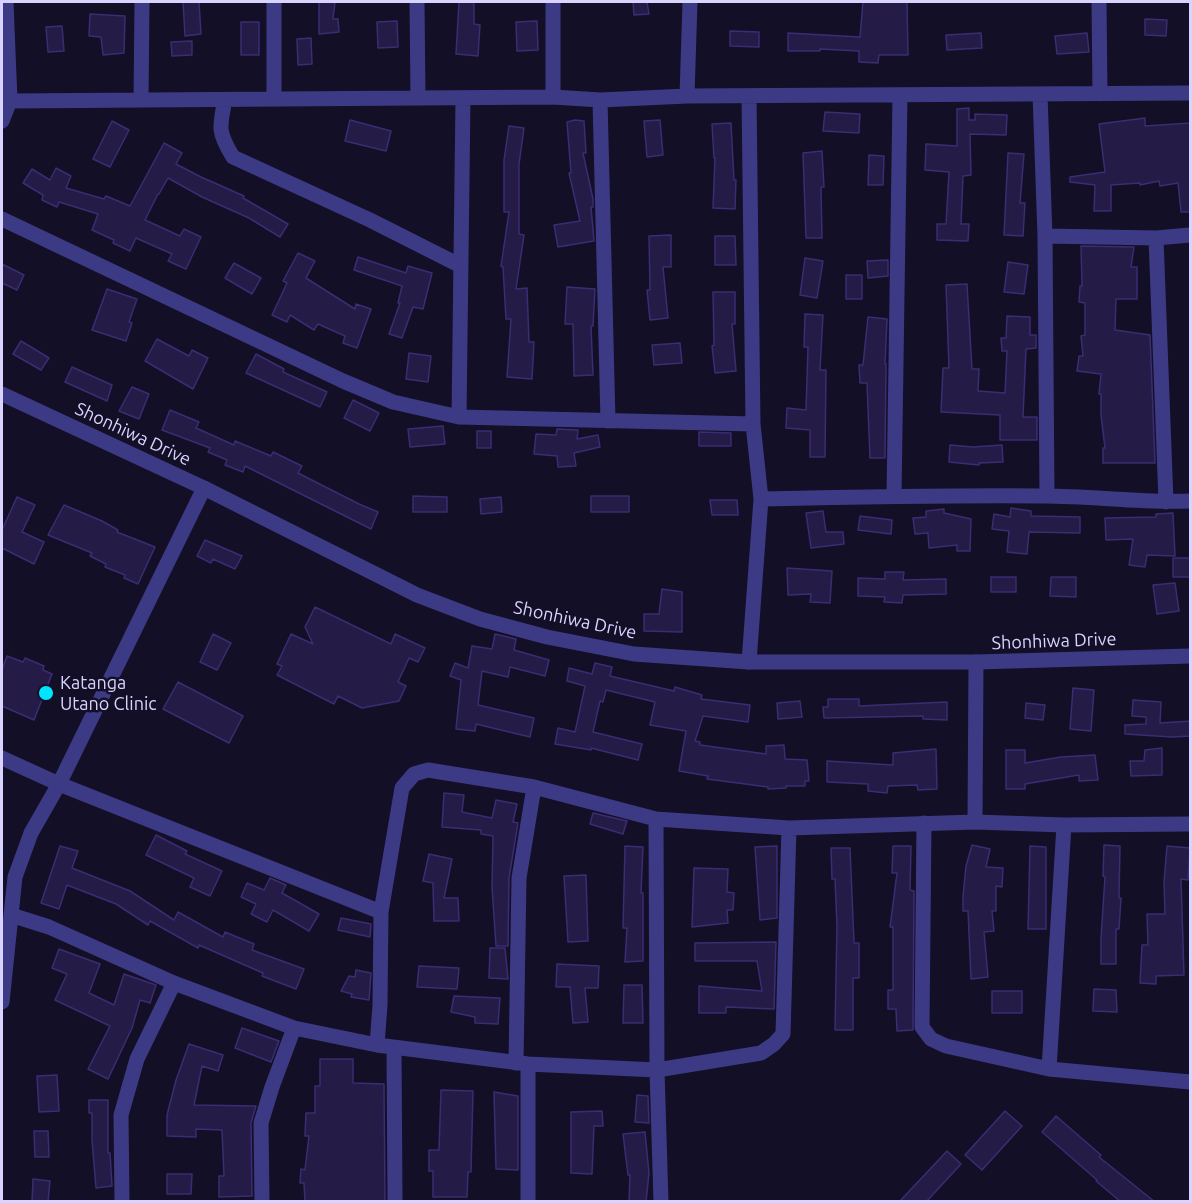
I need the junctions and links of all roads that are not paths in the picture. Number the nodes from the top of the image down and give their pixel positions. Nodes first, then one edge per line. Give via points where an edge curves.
1 (6, 2) edge
2 (142, 2) edge
3 (274, 2) edge
4 (417, 2) edge
5 (553, 2) edge
6 (690, 2) edge
7 (1099, 2) edge
8 (1191, 93) edge
9 (1040, 94) junction
10 (1100, 94) junction
11 (900, 95) junction
12 (687, 96) junction
13 (749, 96) junction
14 (553, 97) junction
15 (418, 98) junction
16 (274, 99) junction
17 (463, 99) junction
18 (141, 100) junction
19 (225, 100) junction
20 (600, 100) junction
21 (10, 101) junction
22 (2, 121) edge
23 (2, 219) edge
24 (1191, 235) edge
25 (1045, 236) junction
26 (1156, 238) junction
27 (461, 266) junction
28 (2, 394) edge
29 (459, 417) junction
30 (608, 421) junction
31 (753, 424) junction
32 (204, 488) junction
33 (894, 496) junction
34 (1047, 496) junction
35 (761, 499) junction
36 (1191, 501) edge
37 (1166, 502) junction
38 (1191, 656) edge
39 (749, 662) junction
40 (976, 662) junction
41 (2, 758) edge
42 (58, 784) junction
43 (534, 787) junction
44 (656, 819) junction
45 (975, 822) junction
46 (924, 823) junction
47 (1191, 824) edge
48 (1064, 825) junction
49 (789, 828) junction
50 (381, 912) junction
51 (11, 915) junction
52 (174, 983) junction
53 (2, 1002) edge
54 (294, 1028) junction
55 (377, 1045) junction
56 (394, 1048) junction
57 (522, 1064) junction
58 (1049, 1069) junction
59 (657, 1070) junction
60 (1191, 1082) edge
61 (122, 1202) edge
62 (262, 1202) edge
63 (395, 1202) edge
64 (528, 1202) edge
65 (661, 1202) edge

1 - 21 street
2 - 18 street
3 - 16 street
4 - 15 street
5 - 14 street
6 - 12 street
7 - 10 street
8 - 10 street
9 - 10 street
9 - 11 street
9 - 25 street
11 - 13 street
11 - 33 street
12 - 13 street
12 - 20 street
13 - 31 street
14 - 17 street
14 - 20 street
15 - 16 street
15 - 17 street
16 - 19 street
17 - 27 street
18 - 19 street
18 - 21 street
19 - 27 street via 220,121 222,140 233,157 370,219
20 - 30 street
21 - 22 street
23 - 29 street via 343,381 393,402
24 - 26 street
25 - 26 street
25 - 34 street
26 - 37 street
27 - 29 street
28 - 32 street, Shonhiwa Drive
29 - 30 street
30 - 31 street
31 - 35 street
32 - 39 street, Shonhiwa Drive via 417,595 480,619 634,654
32 - 42 street
33 - 34 street
33 - 35 street
34 - 37 street
35 - 39 street
36 - 37 street
38 - 40 street, Shonhiwa Drive
39 - 40 street, Shonhiwa Drive
40 - 45 street
41 - 42 street
42 - 50 street
42 - 51 street via 31,833 15,877
43 - 44 street
43 - 50 street via 428,770 414,774 402,788
43 - 57 street via 519,878
44 - 49 street
44 - 59 street
45 - 46 street
45 - 48 street
46 - 49 street
46 - 58 street via 922,1027 931,1039 946,1046
47 - 48 street
48 - 58 street
49 - 59 street via 783,1034 761,1053
50 - 55 street
51 - 52 street via 49,927
51 - 53 street
52 - 54 street
52 - 61 street via 137,1059 121,1115
54 - 55 street
54 - 62 street via 261,1123
55 - 56 street
56 - 57 street
56 - 63 street
57 - 59 street
57 - 64 street
58 - 60 street
59 - 65 street

